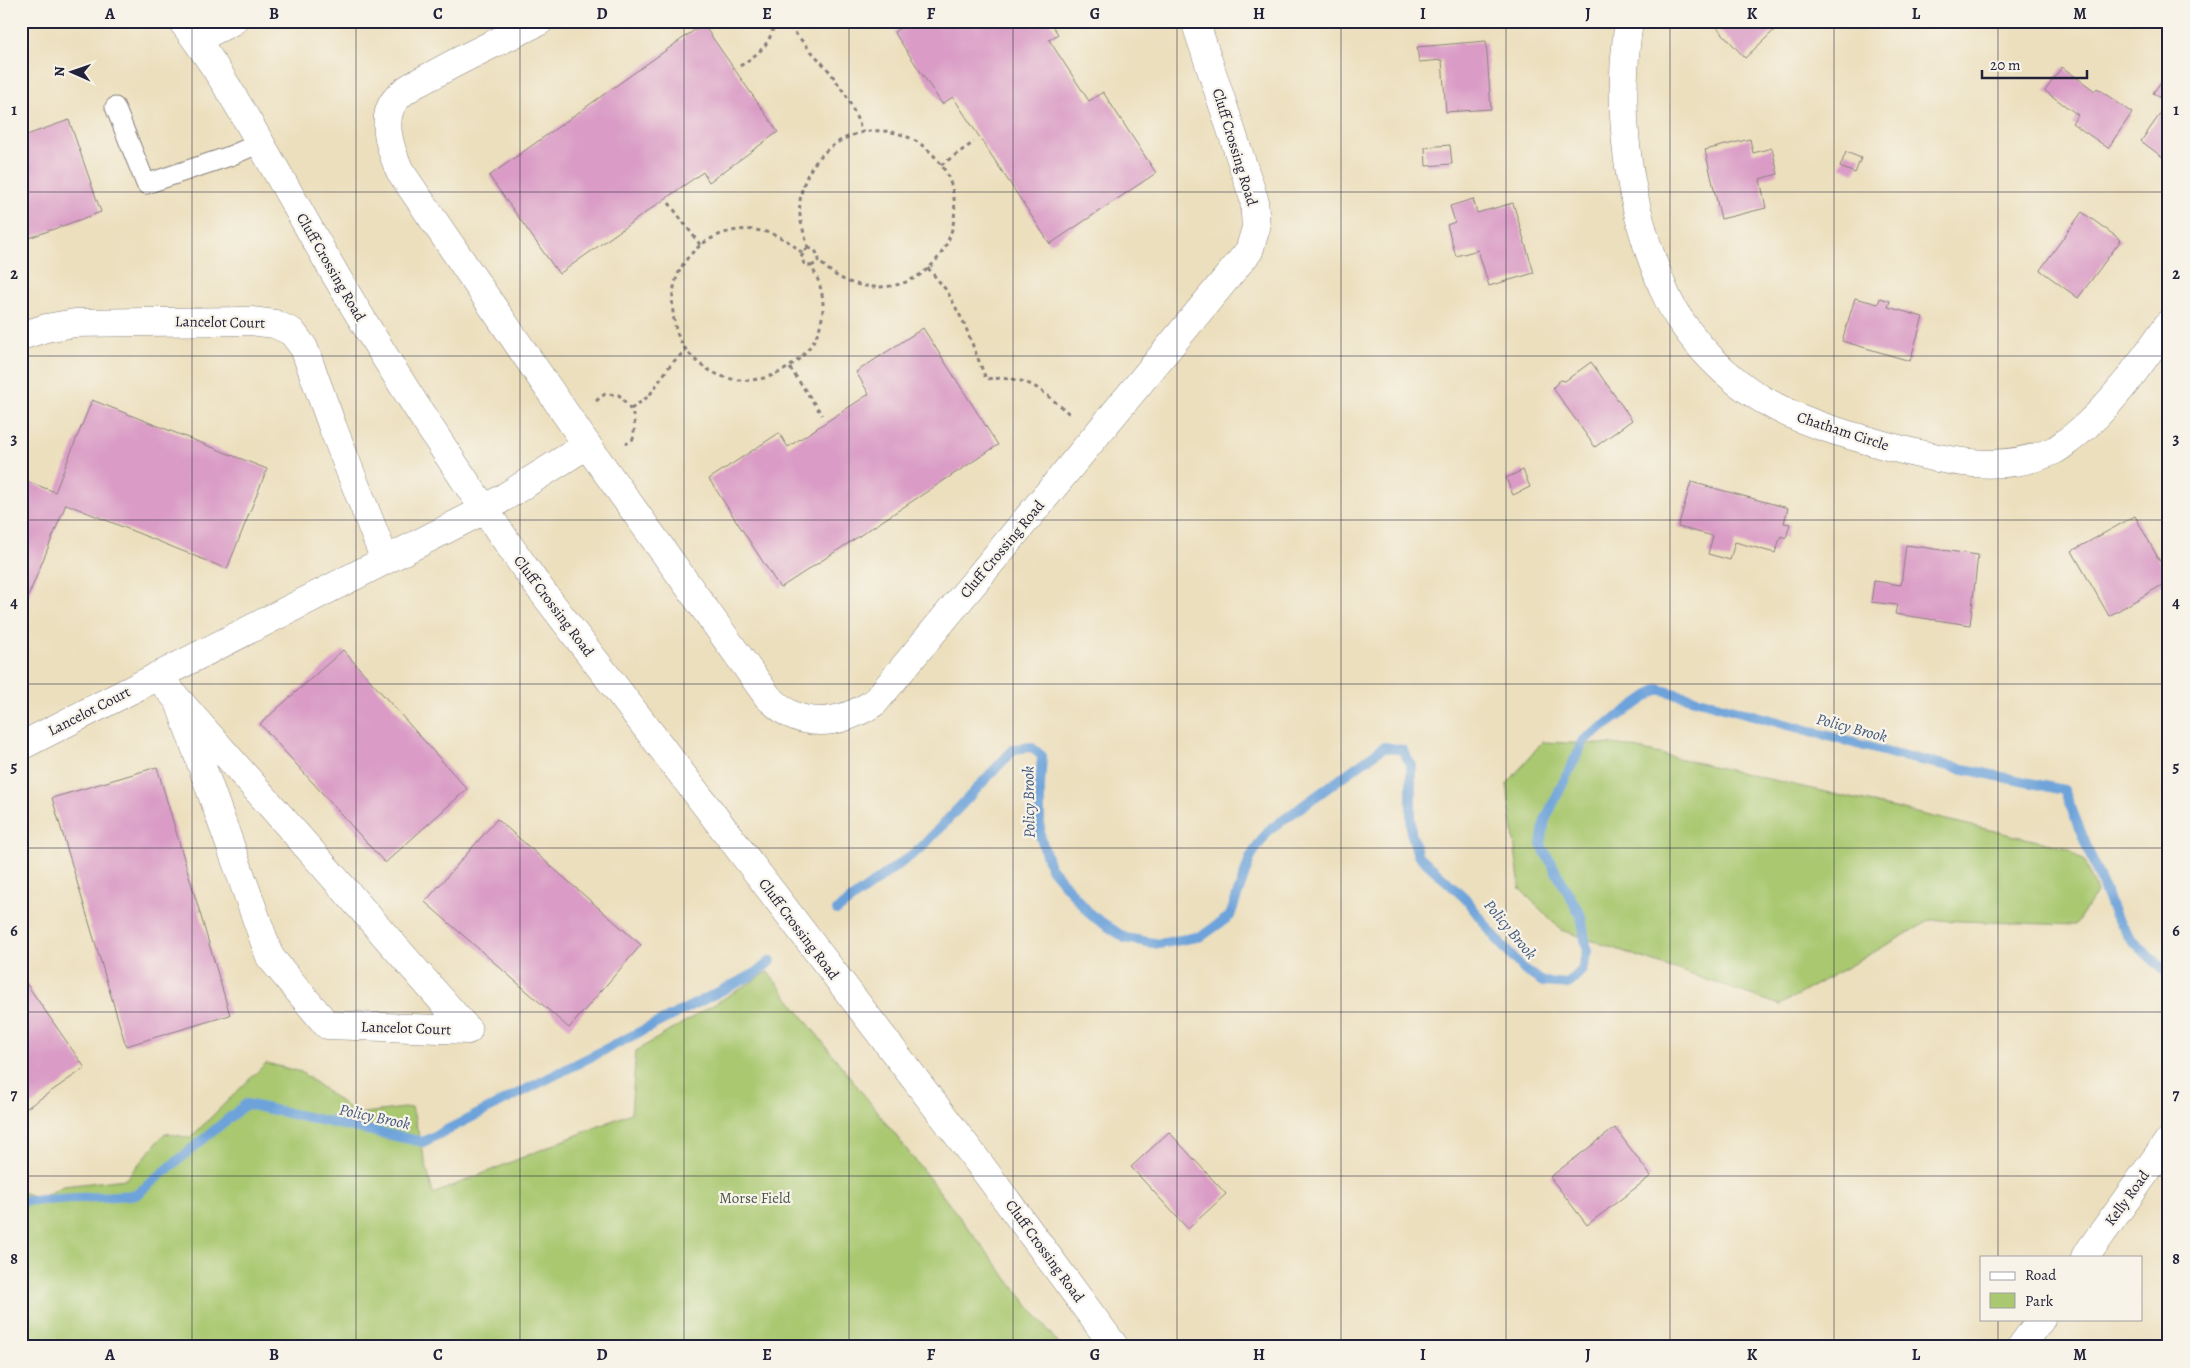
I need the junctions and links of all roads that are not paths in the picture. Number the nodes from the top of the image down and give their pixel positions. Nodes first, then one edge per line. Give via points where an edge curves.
1 (233, 21) edge
2 (540, 21) edge
3 (1195, 21) edge
4 (1629, 21) edge
5 (190, 30) edge
6 (115, 107) dead end
7 (260, 143) junction
8 (2169, 323) edge
9 (21, 336) edge
10 (587, 444) junction
11 (484, 510) junction
12 (384, 560) junction
13 (157, 676) junction
14 (179, 702) junction
15 (21, 746) edge
16 (2169, 1140) edge
17 (2086, 1256) edge
18 (2040, 1320) edge
19 (1115, 1347) edge
20 (2021, 1347) edge

1 - 5 street
2 - 10 street, Cluff Crossing Road via 412,86 395,99 387,121 390,147 400,171
3 - 10 street, Cluff Crossing Road via 1254,199 1256,228 1249,251 874,702 858,713 836,720 811,721 789,714 768,697
4 - 8 street, Chatham Circle via 1623,104 1631,181 1660,282 1678,318 1706,353 1737,381 1775,407 1816,425 1942,460 2018,463 2057,450 2090,423 2124,384
5 - 7 street, Cluff Crossing Road
6 - 7 lane via 146,184
7 - 11 street, Cluff Crossing Road via 374,340
9 - 12 street, Lancelot Court via 75,324 144,322 251,321 275,324 292,332 304,348
10 - 11 street
11 - 12 street, Lancelot Court
11 - 19 street, Cluff Crossing Road via 535,582 976,1159
12 - 13 street, Lancelot Court
13 - 14 street, Lancelot Court
13 - 15 street, Lancelot Court
14 - 14 street, Lancelot Court via 442,1000 468,1030 327,1025 270,957
16 - 17 street, Kelly Road
18 - 20 street

